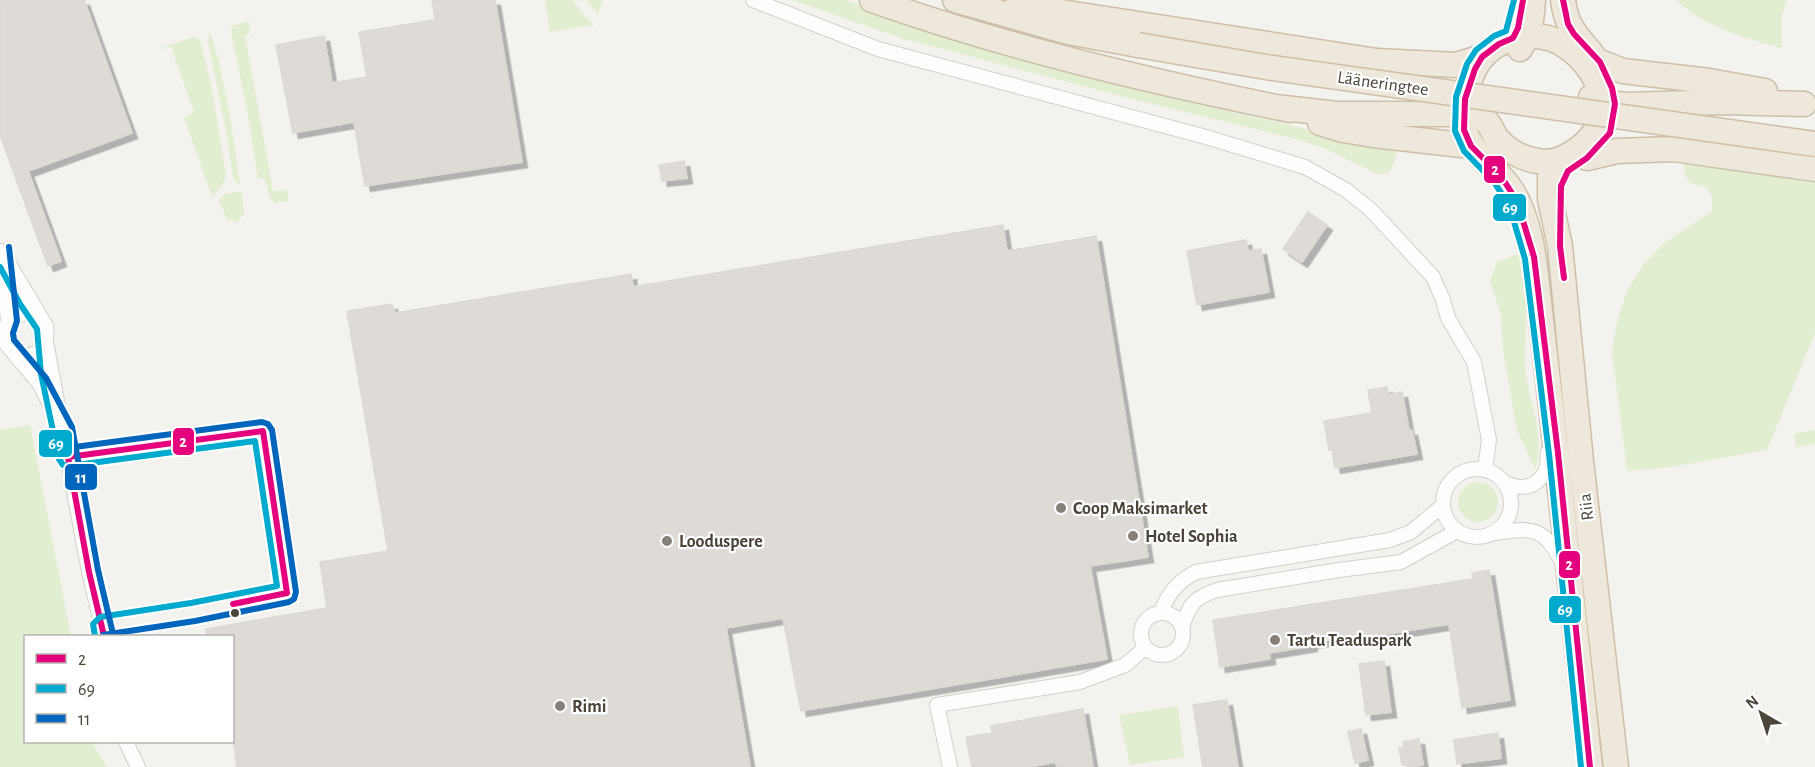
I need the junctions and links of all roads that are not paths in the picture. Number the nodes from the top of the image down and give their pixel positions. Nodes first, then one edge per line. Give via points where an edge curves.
1 (753, 0) edge
2 (872, 0) edge
3 (955, 0) edge
4 (1018, 0) edge
5 (1067, 0) edge
6 (1522, 0) edge
7 (1533, 0) edge
8 (1551, 0) edge
9 (1563, 0) edge
10 (1144, 35) junction
11 (1520, 42) junction
12 (1567, 47) junction
13 (1482, 57) junction
14 (1605, 88) junction
15 (1810, 105) edge
16 (1471, 129) junction
17 (1815, 144) edge
18 (1510, 167) junction
19 (1565, 167) junction
20 (1815, 169) edge
21 (1, 250) edge
22 (1534, 257) junction
23 (8, 321) junction
24 (46, 326) junction
25 (46, 342) junction
26 (14, 353) junction
27 (1551, 408) junction
28 (63, 429) junction
29 (1485, 469) junction
30 (1506, 483) junction
31 (1442, 506) junction
32 (1457, 531) junction
33 (1494, 532) junction
34 (1572, 585) junction
35 (1161, 613) junction
36 (1182, 628) junction
37 (104, 635) edge
38 (1145, 648) junction
39 (127, 743) edge
40 (138, 767) edge
41 (950, 767) edge
42 (1590, 767) edge
43 (1616, 767) edge

1 - 29 street via 878,49 1305,167 1347,190 1371,210 1432,277 1448,318 1474,362 1489,440
2 - 16 highway via 1001,42 1151,81 1375,127
3 - 10 highway, Lääneringtee via 1068,32
4 - 10 highway
5 - 10 street via 1106,12
6 - 11 highway
7 - 11 highway via 1531,25
8 - 12 highway via 1553,20
9 - 14 highway via 1568,24
10 - 13 highway via 1377,61 1456,64
10 - 17 highway, Lääneringtee, bridge via 1277,69
11 - 12 highway via 1548,38
11 - 13 highway via 1499,44
11 - 14 highway via 1528,50 1560,59 1590,97
11 - 16 highway via 1486,75
12 - 14 highway
13 - 16 highway via 1469,84
14 - 15 highway via 1656,105
14 - 15 highway via 1623,71 1748,87
14 - 19 highway via 1602,120 1592,137 1567,157
14 - 19 highway via 1613,124 1610,134
16 - 18 highway
16 - 19 highway via 1483,118 1510,150 1522,157
16 - 22 highway, Riia via 1514,194
18 - 19 highway via 1529,174
18 - 22 highway, Riia via 1533,209
19 - 20 highway via 1617,151 1673,149
19 - 43 highway, Riia via 1560,246
21 - 23 street
21 - 24 street
22 - 27 highway, Riia
23 - 24 street via 17,314 28,313 39,317
23 - 26 street via 4,332 6,344
24 - 25 street
25 - 26 street via 32,355
25 - 28 street
26 - 28 street via 39,383
27 - 30 street via 1546,471 1527,488 1517,489
27 - 34 highway, Riia
28 - 37 street
29 - 30 street
29 - 31 street via 1474,468 1454,477 1447,485
30 - 33 street via 1512,505 1503,525
31 - 32 street
31 - 35 street via 1411,532 1390,540 1196,572 1174,588
32 - 33 street via 1476,537
32 - 36 street via 1401,562 1217,590 1200,596 1188,609
33 - 34 street via 1527,529 1544,535
34 - 42 highway, Riia
35 - 36 street via 1176,618
35 - 38 street via 1150,616 1143,625 1141,637
36 - 38 street via 1181,644 1173,653 1155,655
38 - 41 street via 1125,665 1080,682 937,705
39 - 40 street

